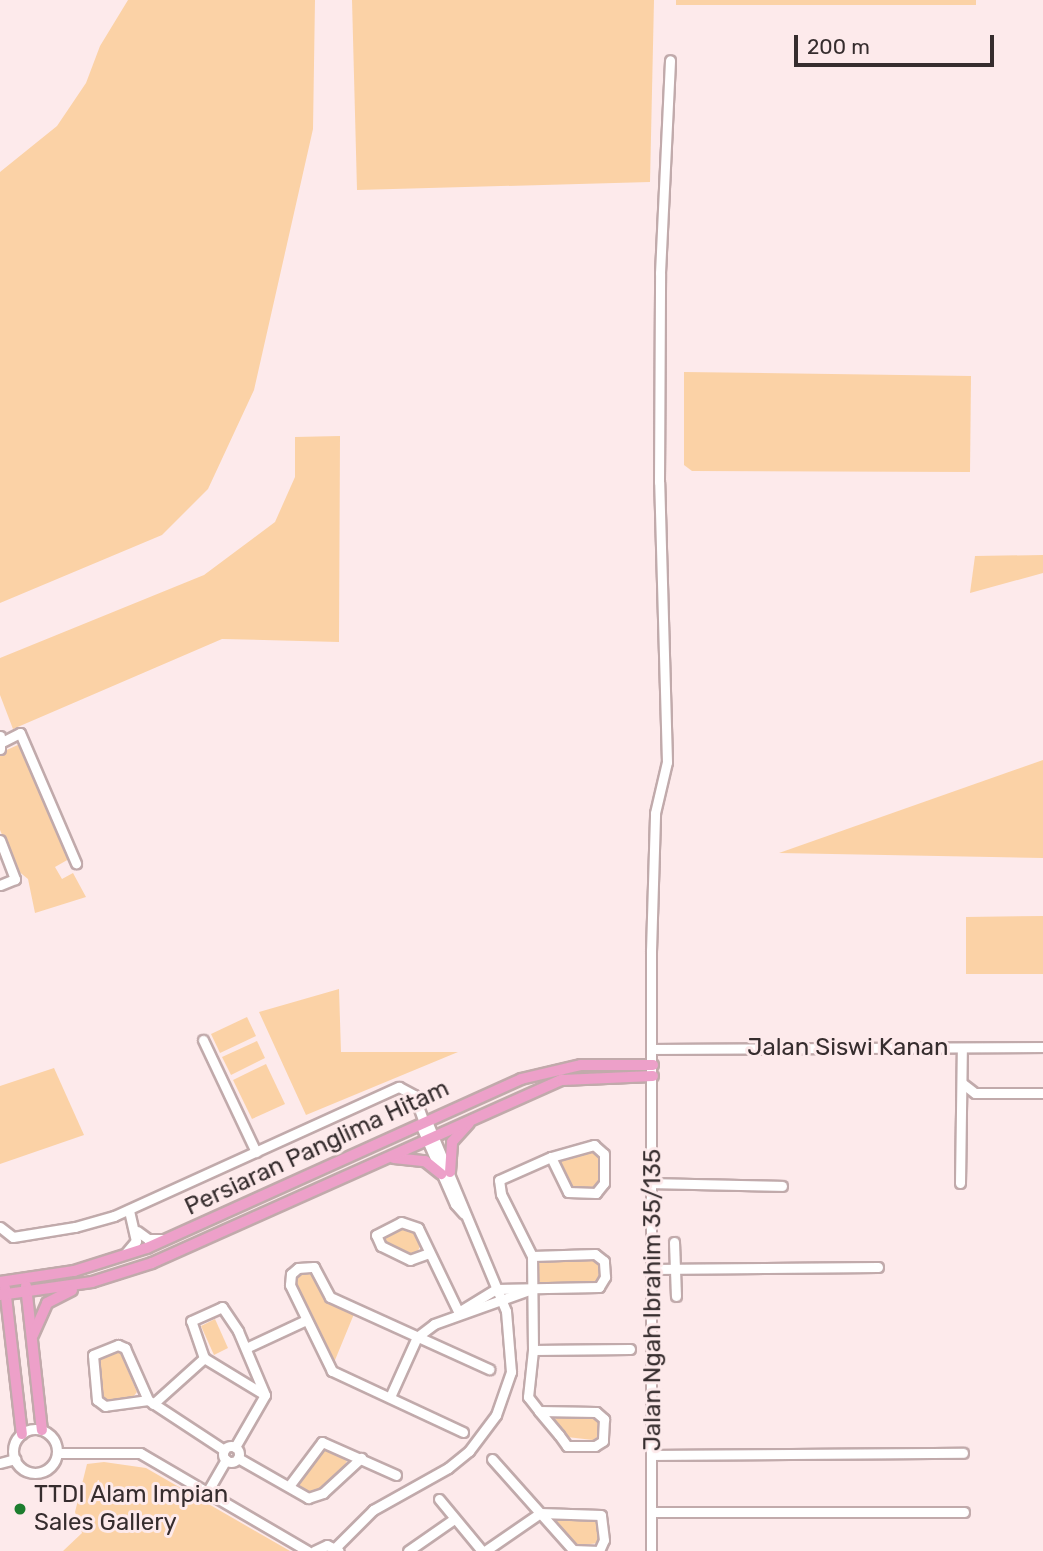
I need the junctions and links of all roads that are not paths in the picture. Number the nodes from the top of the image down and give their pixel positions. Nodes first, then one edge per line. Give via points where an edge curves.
1 (670, 60) dead end
2 (1, 742) edge
3 (0, 840) edge
4 (76, 863) dead end
5 (0, 885) edge
6 (203, 1040) dead end
7 (1043, 1047) edge
8 (962, 1048) junction
9 (653, 1049) junction
10 (653, 1071) junction
11 (962, 1083) junction
12 (1043, 1093) edge
13 (483, 1113) junction
14 (424, 1122) junction
15 (430, 1137) junction
16 (256, 1152) junction
17 (551, 1157) junction
18 (379, 1160) junction
19 (446, 1173) junction
20 (960, 1183) dead end
21 (652, 1184) junction
22 (782, 1186) dead end
23 (129, 1210) junction
24 (0, 1227) edge
25 (137, 1230) junction
26 (172, 1238) junction
27 (674, 1242) dead end
28 (429, 1253) junction
29 (532, 1256) junction
30 (121, 1258) junction
31 (878, 1267) dead end
32 (652, 1269) junction
33 (675, 1269) junction
34 (2, 1282) edge
35 (92, 1282) junction
36 (26, 1286) junction
37 (496, 1289) junction
38 (532, 1289) junction
39 (3, 1294) edge
40 (676, 1296) dead end
41 (501, 1298) junction
42 (459, 1311) junction
43 (306, 1320) junction
44 (0, 1328) edge
45 (417, 1337) junction
46 (31, 1341) junction
47 (11, 1343) junction
48 (246, 1349) junction
49 (630, 1349) dead end
50 (533, 1350) junction
51 (204, 1358) junction
52 (489, 1369) dead end
53 (256, 1372) junction
54 (242, 1381) junction
55 (265, 1395) junction
56 (390, 1397) junction
57 (150, 1402) junction
58 (539, 1411) junction
59 (42, 1430) junction
60 (463, 1432) dead end
61 (22, 1434) junction
62 (235, 1447) junction
63 (57, 1453) junction
64 (963, 1453) dead end
65 (225, 1455) junction
66 (653, 1455) junction
67 (238, 1458) junction
68 (361, 1458) junction
69 (15, 1459) junction
70 (492, 1459) dead end
71 (0, 1463) edge
72 (396, 1475) dead end
73 (289, 1486) junction
74 (209, 1489) junction
75 (439, 1499) dead end
76 (652, 1512) junction
77 (964, 1512) dead end
78 (540, 1513) junction
79 (454, 1520) junction
80 (337, 1550) edge
81 (308, 1551) edge
82 (314, 1551) edge
83 (408, 1551) edge
84 (484, 1551) edge
85 (651, 1551) edge

1 - 9 street, Jalan Ngah Ibrahim 35/135 via 660,273 659,482 667,762 654,813
2 - 4 street via 20,733
3 - 5 street via 15,879
6 - 16 street
7 - 8 street, Jalan Siswi Kanan
8 - 9 street, Jalan Siswi Kanan
8 - 11 street
9 - 10 street, Jalan Ngah Ibrahim 35/135
10 - 13 main road, Persiaran Panglima Hitam via 562,1080
10 - 14 main road, Persiaran Panglima Hitam via 553,1069
10 - 21 street, Jalan Ngah Ibrahim 35/135
11 - 12 street via 975,1093
11 - 20 street
13 - 15 main road, Persiaran Panglima Hitam
13 - 19 main road via 452,1142
14 - 15 street
14 - 16 street via 414,1095 399,1087
14 - 26 main road, Persiaran Panglima Hitam
15 - 18 main road, Persiaran Panglima Hitam
15 - 19 street
16 - 23 street
17 - 17 street via 594,1145 601,1149 603,1188 591,1194 568,1192
17 - 29 street via 499,1180 501,1194
18 - 19 main road via 405,1156 425,1160
18 - 35 main road, Persiaran Panglima Hitam via 152,1263
19 - 37 street
21 - 22 street
21 - 32 street, Jalan Ngah Ibrahim 35/135
23 - 24 street via 75,1227 13,1237
23 - 25 street
25 - 26 street via 148,1238
25 - 30 street via 135,1245
26 - 30 main road, Persiaran Panglima Hitam
27 - 33 street
28 - 28 street via 418,1228 410,1224 401,1222 376,1235 381,1246 410,1260
28 - 42 street
29 - 38 street
29 - 38 street via 596,1254 605,1270 598,1287
30 - 36 main road, Persiaran Panglima Hitam
31 - 33 street
32 - 33 street
32 - 66 street, Jalan Ngah Ibrahim 35/135
33 - 40 street
34 - 36 main road, Persiaran Panglima Hitam
34 - 39 main road
35 - 36 main road, Persiaran Panglima Hitam
35 - 46 main road via 47,1303
36 - 39 main road
36 - 46 main road
37 - 38 street
37 - 41 street
37 - 42 street
38 - 41 street
38 - 50 street
39 - 47 main road
41 - 42 street
41 - 80 street via 511,1326 511,1372 486,1431 448,1468 373,1510
42 - 45 street
43 - 45 street via 290,1278 308,1266 314,1267 330,1297
43 - 48 street
43 - 56 street via 332,1371
44 - 47 main road
45 - 52 street
45 - 56 street
46 - 59 main road
47 - 61 main road
48 - 51 street via 227,1312 216,1307 191,1321
48 - 53 street
49 - 50 street
50 - 58 street via 528,1397
51 - 54 street
51 - 57 street
53 - 54 street via 254,1380
53 - 55 street
54 - 55 street
55 - 62 street
56 - 60 street
57 - 57 street via 105,1406 96,1393 93,1355 108,1346 125,1348
57 - 65 street
58 - 58 street via 601,1414 603,1441 595,1446 567,1446
59 - 61 street
59 - 63 street via 54,1439
61 - 69 street via 14,1446
62 - 65 street
62 - 67 street
63 - 69 street via 51,1467 37,1473 23,1470
63 - 74 street via 140,1452
64 - 66 street
65 - 67 street
65 - 74 street
66 - 76 street, Jalan Ngah Ibrahim 35/135
67 - 73 street
68 - 72 street
68 - 73 street via 314,1498
68 - 73 street via 317,1443
69 - 71 street
70 - 78 street
74 - 81 street
75 - 79 street
76 - 77 street
76 - 85 street, Jalan Ngah Ibrahim 35/135
78 - 78 street via 601,1515 604,1540 599,1551 573,1550
78 - 84 street
79 - 83 street
79 - 84 street
80 - 82 street via 322,1546

